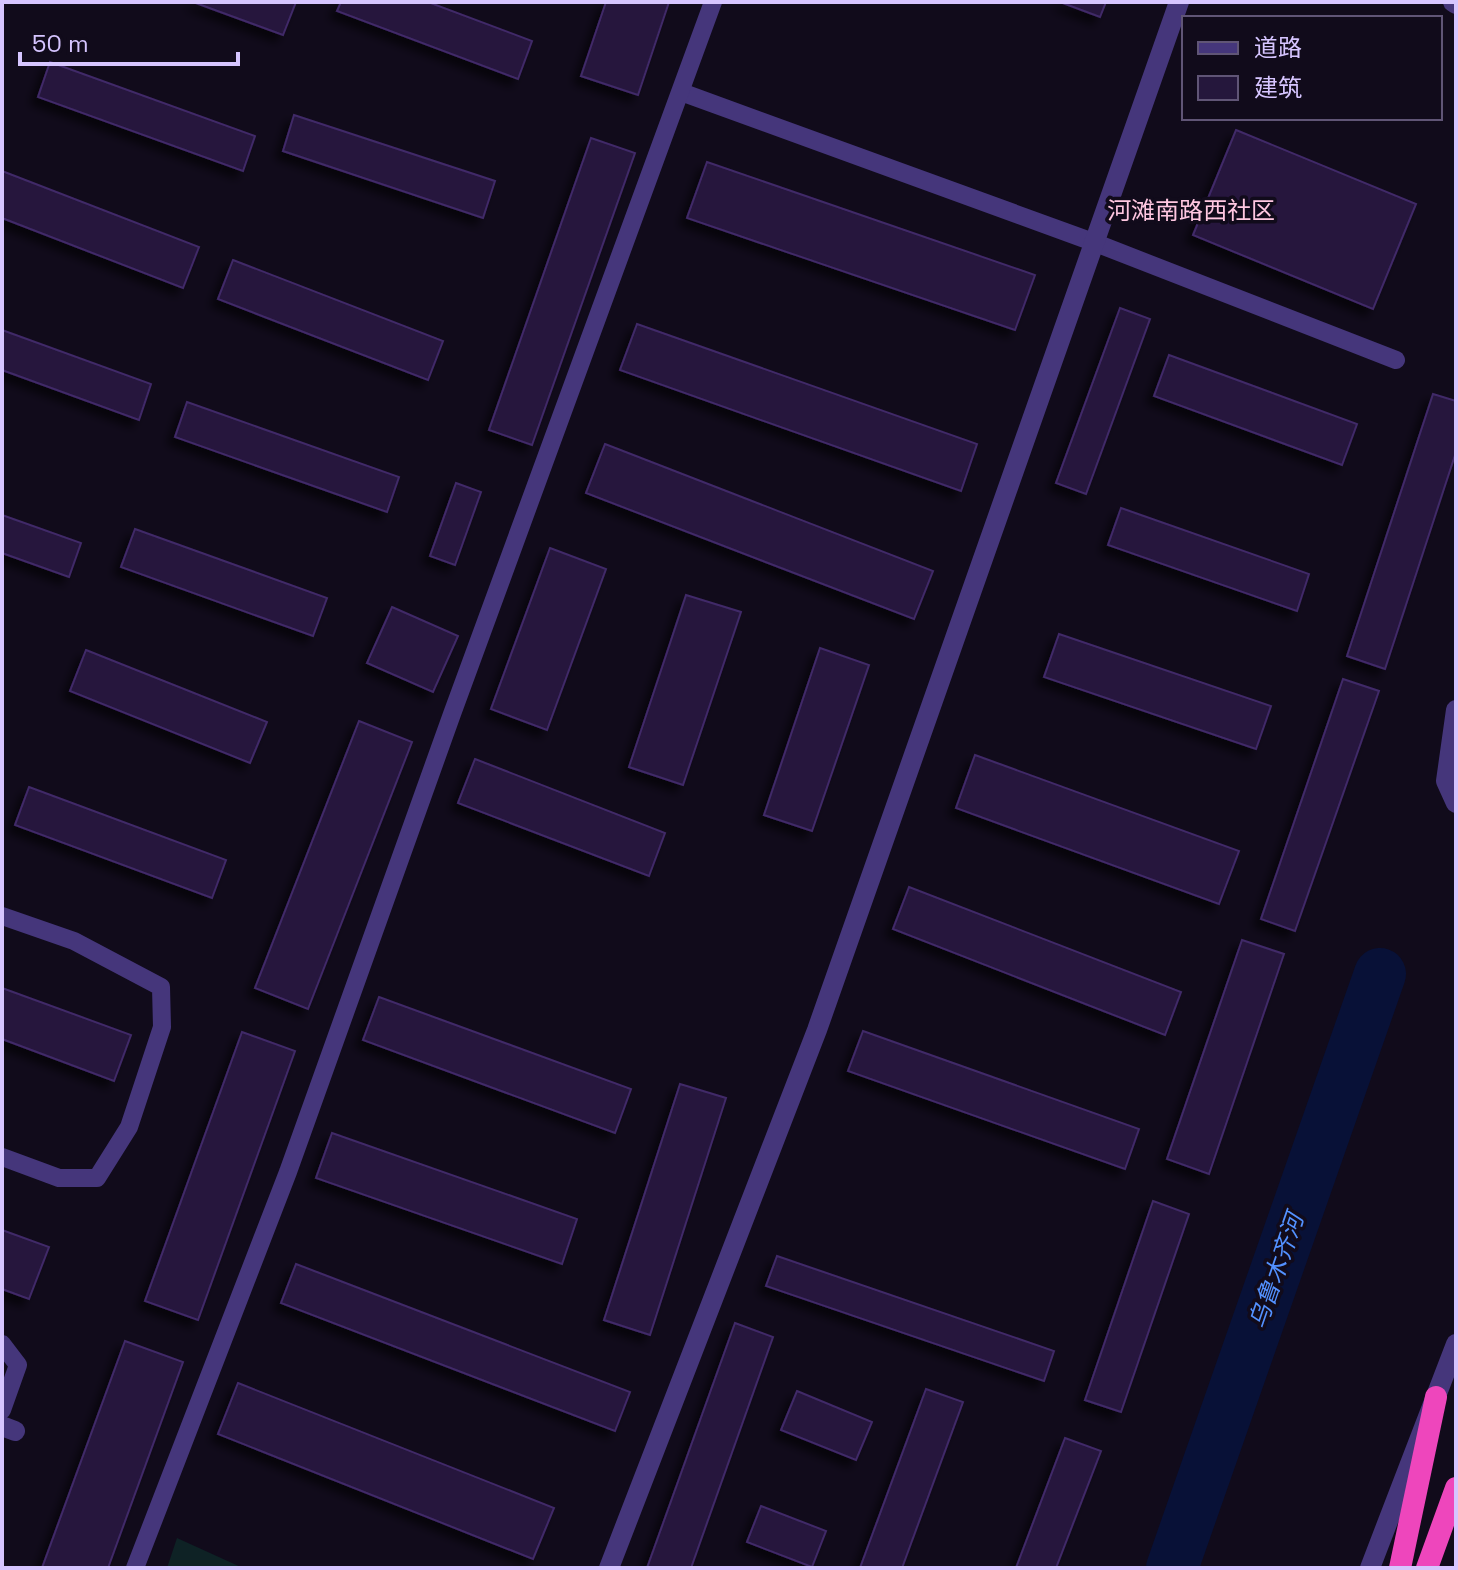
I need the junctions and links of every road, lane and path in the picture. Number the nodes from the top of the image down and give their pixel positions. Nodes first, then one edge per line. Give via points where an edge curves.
1 (713, 2) edge
2 (1179, 2) edge
3 (681, 92) junction
4 (1093, 242) junction
5 (1396, 360) dead end
6 (1456, 710) edge
7 (1456, 803) edge
8 (2, 916) edge
9 (2, 1157) edge
10 (2, 1344) edge
11 (1456, 1344) edge
12 (1436, 1397) junction
13 (2, 1410) edge
14 (1456, 1488) edge
15 (135, 1568) edge
16 (609, 1568) edge
17 (1370, 1568) edge
18 (1400, 1568) edge
19 (1427, 1568) edge

1 - 3 lane
2 - 4 street
3 - 4 lane
3 - 15 lane via 288,1172
4 - 5 lane
4 - 16 street via 817,1030
6 - 7 street via 1446,781
8 - 9 lane via 74,941 161,987 162,1027 129,1127 97,1178 59,1178
10 - 13 lane via 18,1365
11 - 12 street
12 - 17 street
12 - 18 highway
14 - 19 highway

